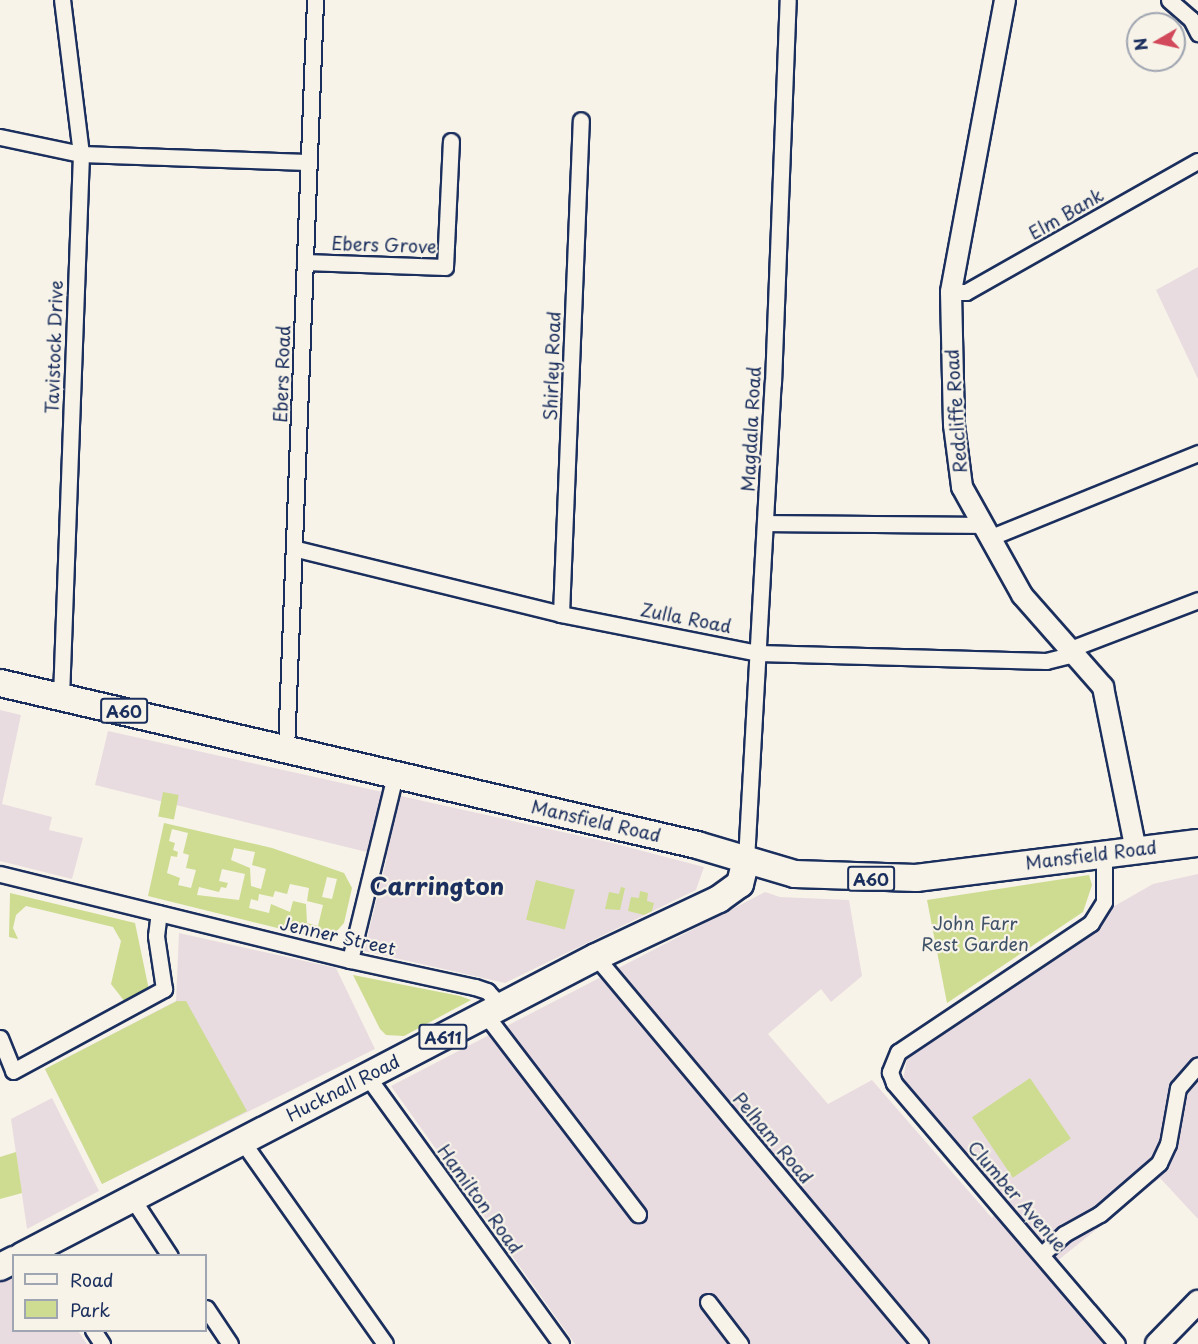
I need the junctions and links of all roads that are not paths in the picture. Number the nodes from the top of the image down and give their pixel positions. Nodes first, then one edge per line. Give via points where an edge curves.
1 (62, 0) edge
2 (315, 0) edge
3 (788, 0) edge
4 (1005, 0) edge
5 (1169, 0) edge
6 (1198, 33) edge
7 (581, 120) dead end
8 (0, 136) edge
9 (451, 141) dead end
10 (81, 154) junction
11 (1198, 161) edge
12 (307, 162) junction
13 (305, 262) junction
14 (951, 292) junction
15 (1198, 453) edge
16 (766, 523) junction
17 (986, 532) junction
18 (297, 549) junction
19 (1198, 600) edge
20 (561, 614) junction
21 (758, 652) junction
22 (1072, 652) junction
23 (0, 683) edge
24 (61, 697) junction
25 (286, 749) junction
26 (395, 775) junction
27 (1198, 843) edge
28 (1136, 850) junction
29 (1104, 852) junction
30 (743, 872) junction
31 (0, 874) edge
32 (159, 913) junction
33 (596, 957) junction
34 (351, 960) junction
35 (493, 1010) junction
36 (0, 1038) edge
37 (1198, 1065) edge
38 (367, 1076) junction
39 (242, 1141) junction
40 (132, 1198) junction
41 (638, 1214) dead end
42 (34, 1253) edge
43 (169, 1254) edge
44 (1041, 1254) junction
45 (708, 1302) dead end
46 (1198, 1302) edge
47 (207, 1310) edge
48 (1163, 1342) edge
49 (230, 1344) edge
50 (385, 1344) edge
51 (561, 1344) edge
52 (740, 1344) edge
53 (920, 1344) edge
54 (1117, 1344) edge

1 - 10 street, Tavistock Drive
2 - 12 street, Ebers Road
3 - 16 street, Magdala Road
4 - 14 street, Redcliffe Road
5 - 6 street via 1191,19
7 - 20 street, Shirley Road
8 - 10 street
9 - 13 street, Ebers Grove via 445,267
10 - 12 street
10 - 24 street, Tavistock Drive
11 - 14 street, Elm Bank via 966,292
12 - 13 street, Ebers Road
13 - 18 street, Ebers Road
14 - 17 street, Redcliffe Road via 951,372 962,487
15 - 17 street
16 - 17 street
16 - 21 street, Magdala Road
17 - 22 street, Redcliffe Road via 1022,596
18 - 20 street, Zulla Road
18 - 25 street, Ebers Road
19 - 22 street, Zulla Road
20 - 21 street, Zulla Road
21 - 22 street, Zulla Road via 1046,661
21 - 30 street, Magdala Road
22 - 28 street, Redcliffe Road via 1098,679 1106,697
23 - 24 main road, Mansfield Road / A60
24 - 25 main road, Mansfield Road / A60
25 - 26 main road, Mansfield Road / A60
26 - 30 main road, Mansfield Road / A60 via 709,848
26 - 34 street
27 - 28 main road, Mansfield Road / A60
28 - 29 main road, Mansfield Road / A60
29 - 30 main road, Mansfield Road / A60 via 916,878
29 - 44 street, Clumber Avenue via 1104,902 1091,923 898,1052 890,1072 894,1083
30 - 33 main road, Hucknall Road / A611 via 719,878 698,907
31 - 32 street, Jenner Street
32 - 34 street, Jenner Street
32 - 36 street via 156,936 164,989 13,1071
33 - 35 main road, Hucknall Road / A611
33 - 53 street, Pelham Road
34 - 35 street, Jenner Street via 487,991
35 - 38 main road, Hucknall Road / A611
35 - 41 street, Jenner Street
37 - 44 street via 1175,1096 1168,1144 1159,1163 1100,1214 1064,1234
38 - 39 main road, Hucknall Road / A611
38 - 51 street, Hamilton Road
39 - 40 main road, Hucknall Road / A611
39 - 50 street
40 - 42 main road, Hucknall Road / A611
40 - 43 street
44 - 54 street, Clumber Avenue
45 - 52 street
46 - 48 main road
47 - 49 street

